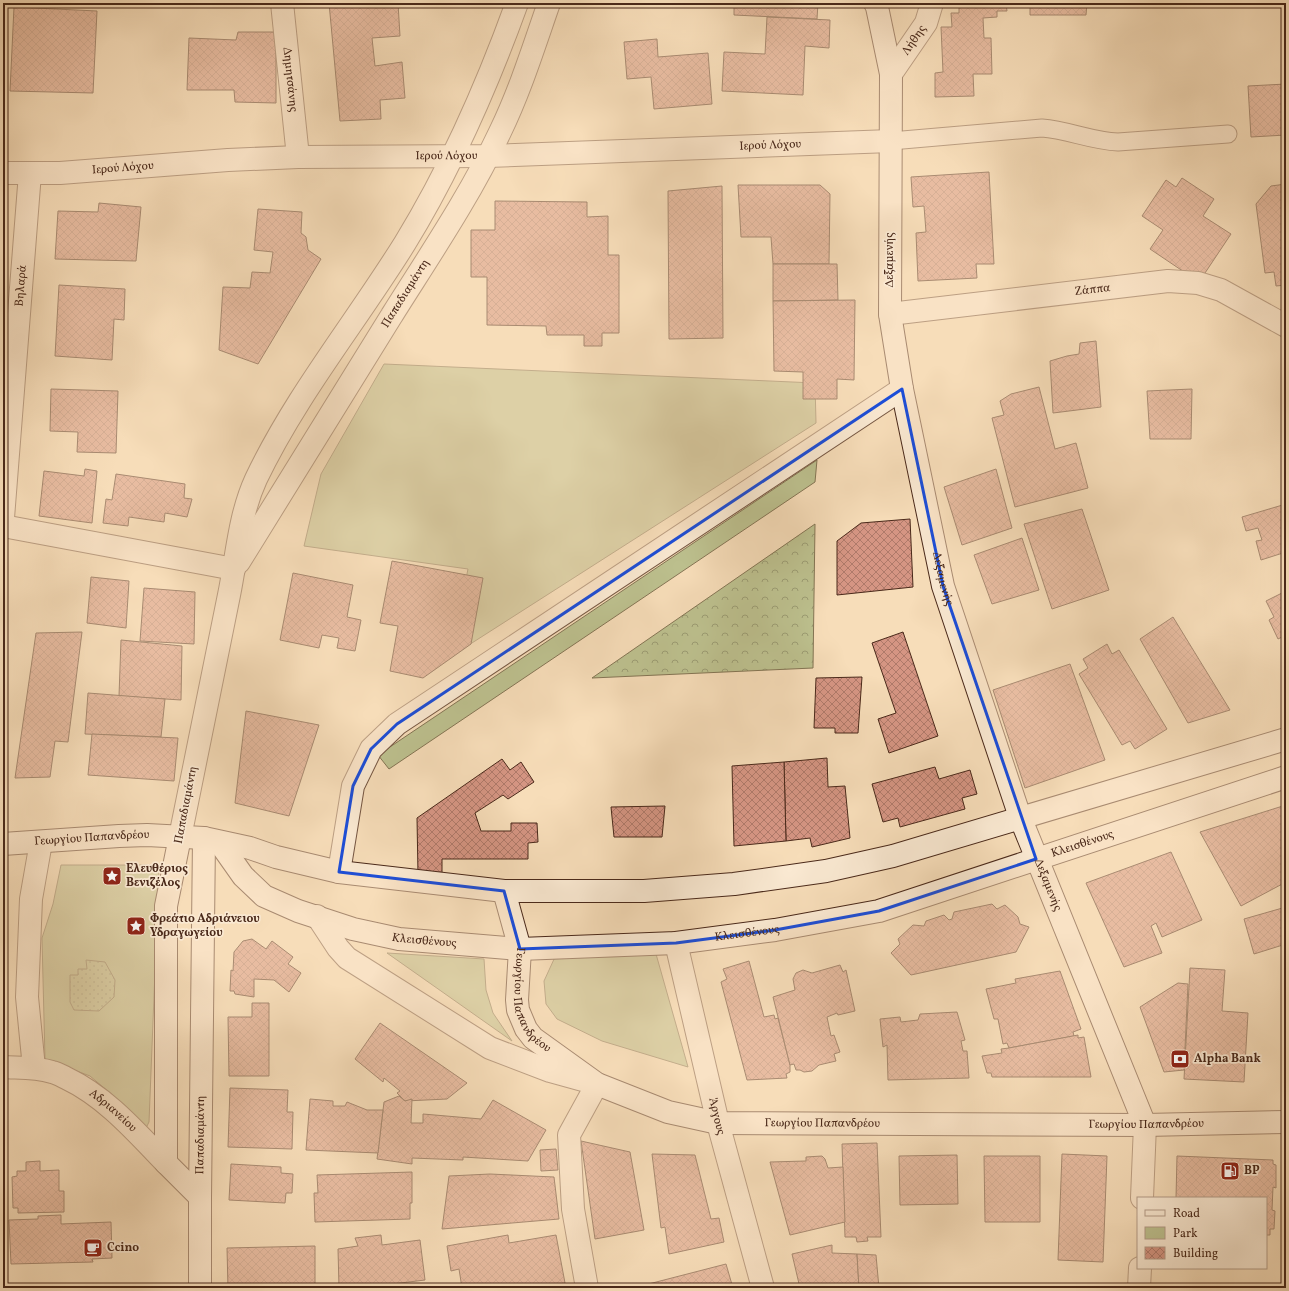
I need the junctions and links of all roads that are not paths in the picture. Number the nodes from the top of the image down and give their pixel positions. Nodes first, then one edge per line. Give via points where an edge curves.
1 (282, 3) edge
2 (516, 3) edge
3 (549, 3) edge
4 (875, 3) edge
5 (932, 3) edge
6 (891, 74) junction
7 (1228, 134) dead end
8 (891, 141) junction
9 (452, 156) junction
10 (488, 156) junction
11 (298, 157) junction
12 (3, 173) edge
13 (30, 173) junction
14 (890, 314) junction
15 (1286, 326) edge
16 (902, 389) junction
17 (3, 518) edge
18 (3, 526) edge
19 (234, 570) junction
20 (1286, 739) edge
21 (1286, 777) edge
22 (1020, 817) junction
23 (180, 837) junction
24 (212, 840) junction
25 (41, 842) junction
26 (3, 844) edge
27 (1036, 859) junction
28 (339, 872) junction
29 (504, 891) junction
30 (317, 916) junction
31 (676, 943) junction
32 (520, 949) junction
33 (3, 1067) edge
34 (34, 1068) junction
35 (597, 1084) junction
36 (718, 1122) junction
37 (1286, 1122) edge
38 (1145, 1125) junction
39 (166, 1163) junction
40 (200, 1197) junction
41 (1142, 1197) edge
42 (1140, 1269) edge
43 (200, 1288) edge
44 (587, 1288) edge
45 (764, 1288) edge
46 (1139, 1288) edge

1 - 11 street, Δημητσάνης
2 - 9 street, Παπαδιαμάντη via 486,80
3 - 10 street, Παπαδιαμάντη via 519,87
4 - 6 street, Δεξαμενής
5 - 6 street, Λήθης via 926,23
6 - 8 street, Δεξαμενής
7 - 8 lane via 1118,142 1042,128
8 - 10 street, Ιερού Λόχου
8 - 14 street, Δεξαμενής
9 - 10 street, Ιερού Λόχου
9 - 11 street, Ιερού Λόχου
9 - 19 street, Παπαδιαμάντη via 405,243 305,395 255,481 242,520
10 - 19 street, Παπαδιαμάντη via 458,210
11 - 13 street, Ιερού Λόχου
12 - 13 street, Ιερού Λόχου
13 - 17 street, Βηλαρά
14 - 15 street, Ζάππα via 1168,281 1198,283 1221,290
14 - 16 street, Δεξαμενής
16 - 22 street, Δεξαμενής via 943,586
16 - 28 street via 397,724 371,749 353,786
18 - 19 street
19 - 23 street, Παπαδιαμάντη
20 - 22 street
21 - 27 street, Κλεισθένους
22 - 27 street, Δεξαμενής
22 - 29 street via 893,856 826,871 734,884 644,891
23 - 24 street
23 - 25 street, Γεωργίου Παπανδρέου via 146,835
23 - 39 street, Παπαδιαμάντη via 166,906
24 - 28 street
24 - 30 street, Κλεισθένους via 264,896 298,911
24 - 40 street, Παπαδιαμάντη
25 - 26 street, Γεωργίου Παπανδρέου
25 - 34 street via 31,899 27,997
27 - 31 street, Κλεισθένους via 879,911 775,930
27 - 38 street, Δεξαμενής
28 - 29 street
29 - 32 street, Γεωργίου Παπανδρέου
30 - 32 street, Κλεισθένους via 353,929 400,939
30 - 35 street via 347,958 490,1048 550,1071
31 - 32 street, Κλεισθένους
31 - 36 street, Άργους
32 - 35 street, Γεωργίου Παπανδρέου via 517,1000 518,1010 526,1029 533,1038
33 - 34 street, Αδριανείου
34 - 39 street, Αδριανείου via 53,1072 90,1091 115,1111
35 - 36 street, Γεωργίου Παπανδρέου via 668,1112
35 - 44 street via 569,1135 574,1209
36 - 38 street, Γεωργίου Παπανδρέου
36 - 45 street, Άργους
37 - 38 street, Γεωργίου Παπανδρέου
38 - 41 street
39 - 40 street, Αδριανείου
40 - 43 street, Παπαδιαμάντη
42 - 46 street

